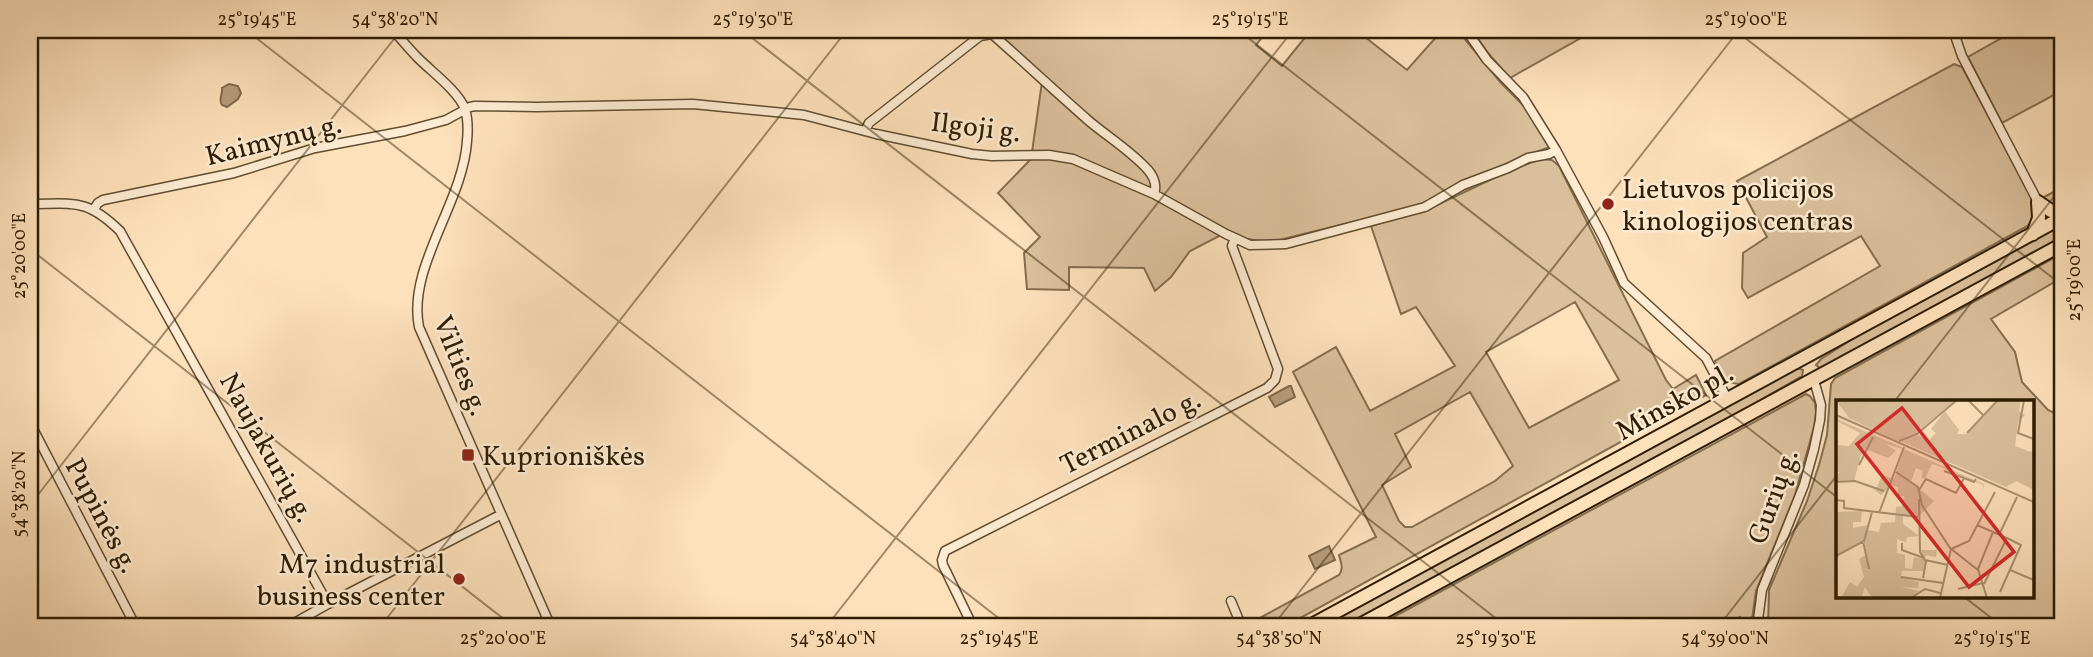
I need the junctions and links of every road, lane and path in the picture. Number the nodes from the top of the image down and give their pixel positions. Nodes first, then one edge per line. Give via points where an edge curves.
1 (393, 30) edge
2 (971, 30) edge
3 (1466, 30) edge
4 (1953, 30) edge
5 (996, 32) edge
6 (980, 36) junction
7 (465, 109) junction
8 (865, 131) junction
9 (1556, 150) junction
10 (1154, 194) junction
11 (2038, 202) junction
12 (30, 204) edge
13 (94, 209) junction
14 (2063, 216) edge
15 (2033, 234) junction
16 (1235, 238) junction
17 (2063, 244) edge
18 (2045, 255) junction
19 (2063, 255) edge
20 (1822, 348) junction
21 (1814, 380) junction
22 (1728, 400) junction
23 (30, 423) edge
24 (500, 515) junction
25 (1231, 601) dead end
26 (328, 604) junction
27 (136, 627) edge
28 (286, 627) edge
29 (551, 627) edge
30 (973, 627) edge
31 (1236, 627) edge
32 (1308, 627) edge
33 (1356, 627) edge
34 (1757, 627) edge

1 - 7 street
2 - 6 street
3 - 9 street via 1523,97
4 - 11 street
5 - 6 street
5 - 10 street via 1150,172
6 - 8 street via 869,123
7 - 8 street, Ilgoji g. via 484,105 693,104 804,115
7 - 13 street, Kaimynų g. via 446,120 405,131 103,200
7 - 24 street, Vilties g. via 464,162 424,272 416,316
8 - 10 street, Ilgoji g. via 972,154 1073,159
9 - 16 street, Ilgoji g. via 1463,185 1425,207 1286,244 1250,245
9 - 22 street via 1623,283 1706,358
10 - 16 street, Ilgoji g.
11 - 14 highway
11 - 15 highway
12 - 13 street via 79,204
13 - 26 street, Naujakurių g. via 120,231 133,252
14 - 15 highway, Minsko pl.
15 - 20 highway, Minsko pl.
16 - 30 street, Terminalo g. via 1232,246 1278,369 1275,380 945,551 943,565
17 - 18 highway, Minsko pl.
18 - 19 highway
18 - 21 highway, Minsko pl.
20 - 21 highway via 1812,363
20 - 22 highway, Minsko pl.
21 - 33 highway, Minsko pl.
21 - 34 street, Gurių g. via 1821,405 1814,449 1762,590
22 - 32 highway, Minsko pl.
23 - 27 street, Pupinės g.
24 - 26 street
24 - 29 street, Vilties g.
25 - 31 street via 1241,625
26 - 28 street

